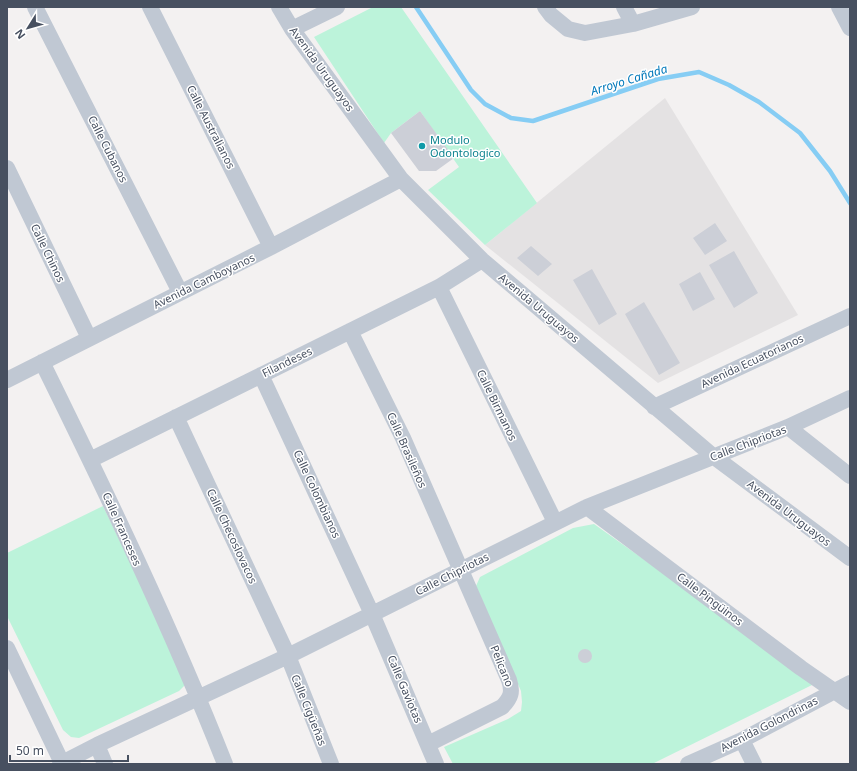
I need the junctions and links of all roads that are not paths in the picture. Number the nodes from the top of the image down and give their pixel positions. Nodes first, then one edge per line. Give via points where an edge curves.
1 (35, 7) edge
2 (150, 7) edge
3 (279, 7) edge
4 (337, 7) edge
5 (545, 7) edge
6 (624, 7) edge
7 (692, 7) edge
8 (839, 7) edge
9 (633, 24) junction
10 (850, 28) edge
11 (292, 29) junction
12 (7, 168) edge
13 (401, 179) junction
14 (271, 247) junction
15 (482, 260) junction
16 (439, 287) junction
17 (180, 292) junction
18 (850, 316) edge
19 (350, 331) junction
20 (89, 338) junction
21 (42, 362) junction
22 (261, 375) junction
23 (7, 380) edge
24 (850, 398) edge
25 (654, 407) junction
26 (176, 417) junction
27 (788, 428) junction
28 (713, 456) junction
29 (90, 460) junction
30 (850, 476) edge
31 (587, 507) junction
32 (555, 522) junction
33 (850, 558) edge
34 (460, 570) junction
35 (372, 614) junction
36 (7, 648) edge
37 (288, 656) junction
38 (850, 683) edge
39 (834, 690) junction
40 (198, 698) junction
41 (850, 702) edge
42 (742, 740) junction
43 (428, 744) junction
44 (97, 745) junction
45 (61, 763) edge
46 (105, 764) edge
47 (225, 764) edge
48 (331, 764) edge
49 (436, 764) edge
50 (688, 764) edge
51 (754, 764) edge

1 - 17 street, Calle Cubanos
2 - 14 street, Calle Australianos
3 - 11 street, Avenida Uruguayos
4 - 11 street
5 - 9 street via 568,29 585,34
6 - 9 street
7 - 9 street
8 - 10 street
11 - 13 street, Avenida Uruguayos
12 - 20 street, Calle Chinos
13 - 14 street, Avenida Camboyanos
13 - 15 street, Avenida Uruguayos
14 - 17 street, Avenida Camboyanos
15 - 16 street, Filandeses
15 - 25 street, Avenida Uruguayos
16 - 19 street, Filandeses
16 - 32 street, Calle Birmanos
17 - 20 street, Avenida Camboyanos
18 - 25 street, Avenida Ecuatorianos
19 - 22 street, Filandeses
19 - 34 street, Calle Brasileños via 403,438
20 - 21 street, Avenida Camboyanos
21 - 23 street, Avenida Camboyanos
21 - 29 street, Calle Franceses
22 - 26 street, Filandeses
22 - 35 street, Calle Colombianos
24 - 27 street, Calle Chipriotas
25 - 28 street, Avenida Uruguayos
26 - 29 street, Filandeses
26 - 37 street, Calle Checoslovacos
27 - 28 street, Calle Chipriotas
27 - 30 street
28 - 31 street, Calle Chipriotas
28 - 33 street, Avenida Uruguayos
29 - 40 street, Calle Franceses
31 - 32 street, Calle Chipriotas
31 - 39 street, Calle Pingüinos
32 - 34 street, Calle Chipriotas
34 - 35 street, Calle Chipriotas
34 - 43 street, Pelicano via 512,691 509,700 502,707
35 - 37 street, Calle Chipriotas
35 - 43 street, Calle Gaviotas
36 - 45 street
37 - 40 street, Calle Chipriotas
37 - 48 street, Calle Cigüeñas
38 - 39 street, Avenida Golondrinas
39 - 41 street, Calle Pingüinos
39 - 42 street, Avenida Golondrinas
40 - 44 street, Calle Chipriotas
40 - 47 street, Calle Franceses
42 - 50 street, Avenida Golondrinas
42 - 51 street
43 - 49 street, Calle Gaviotas
44 - 45 street, Calle Chipriotas
44 - 46 street

